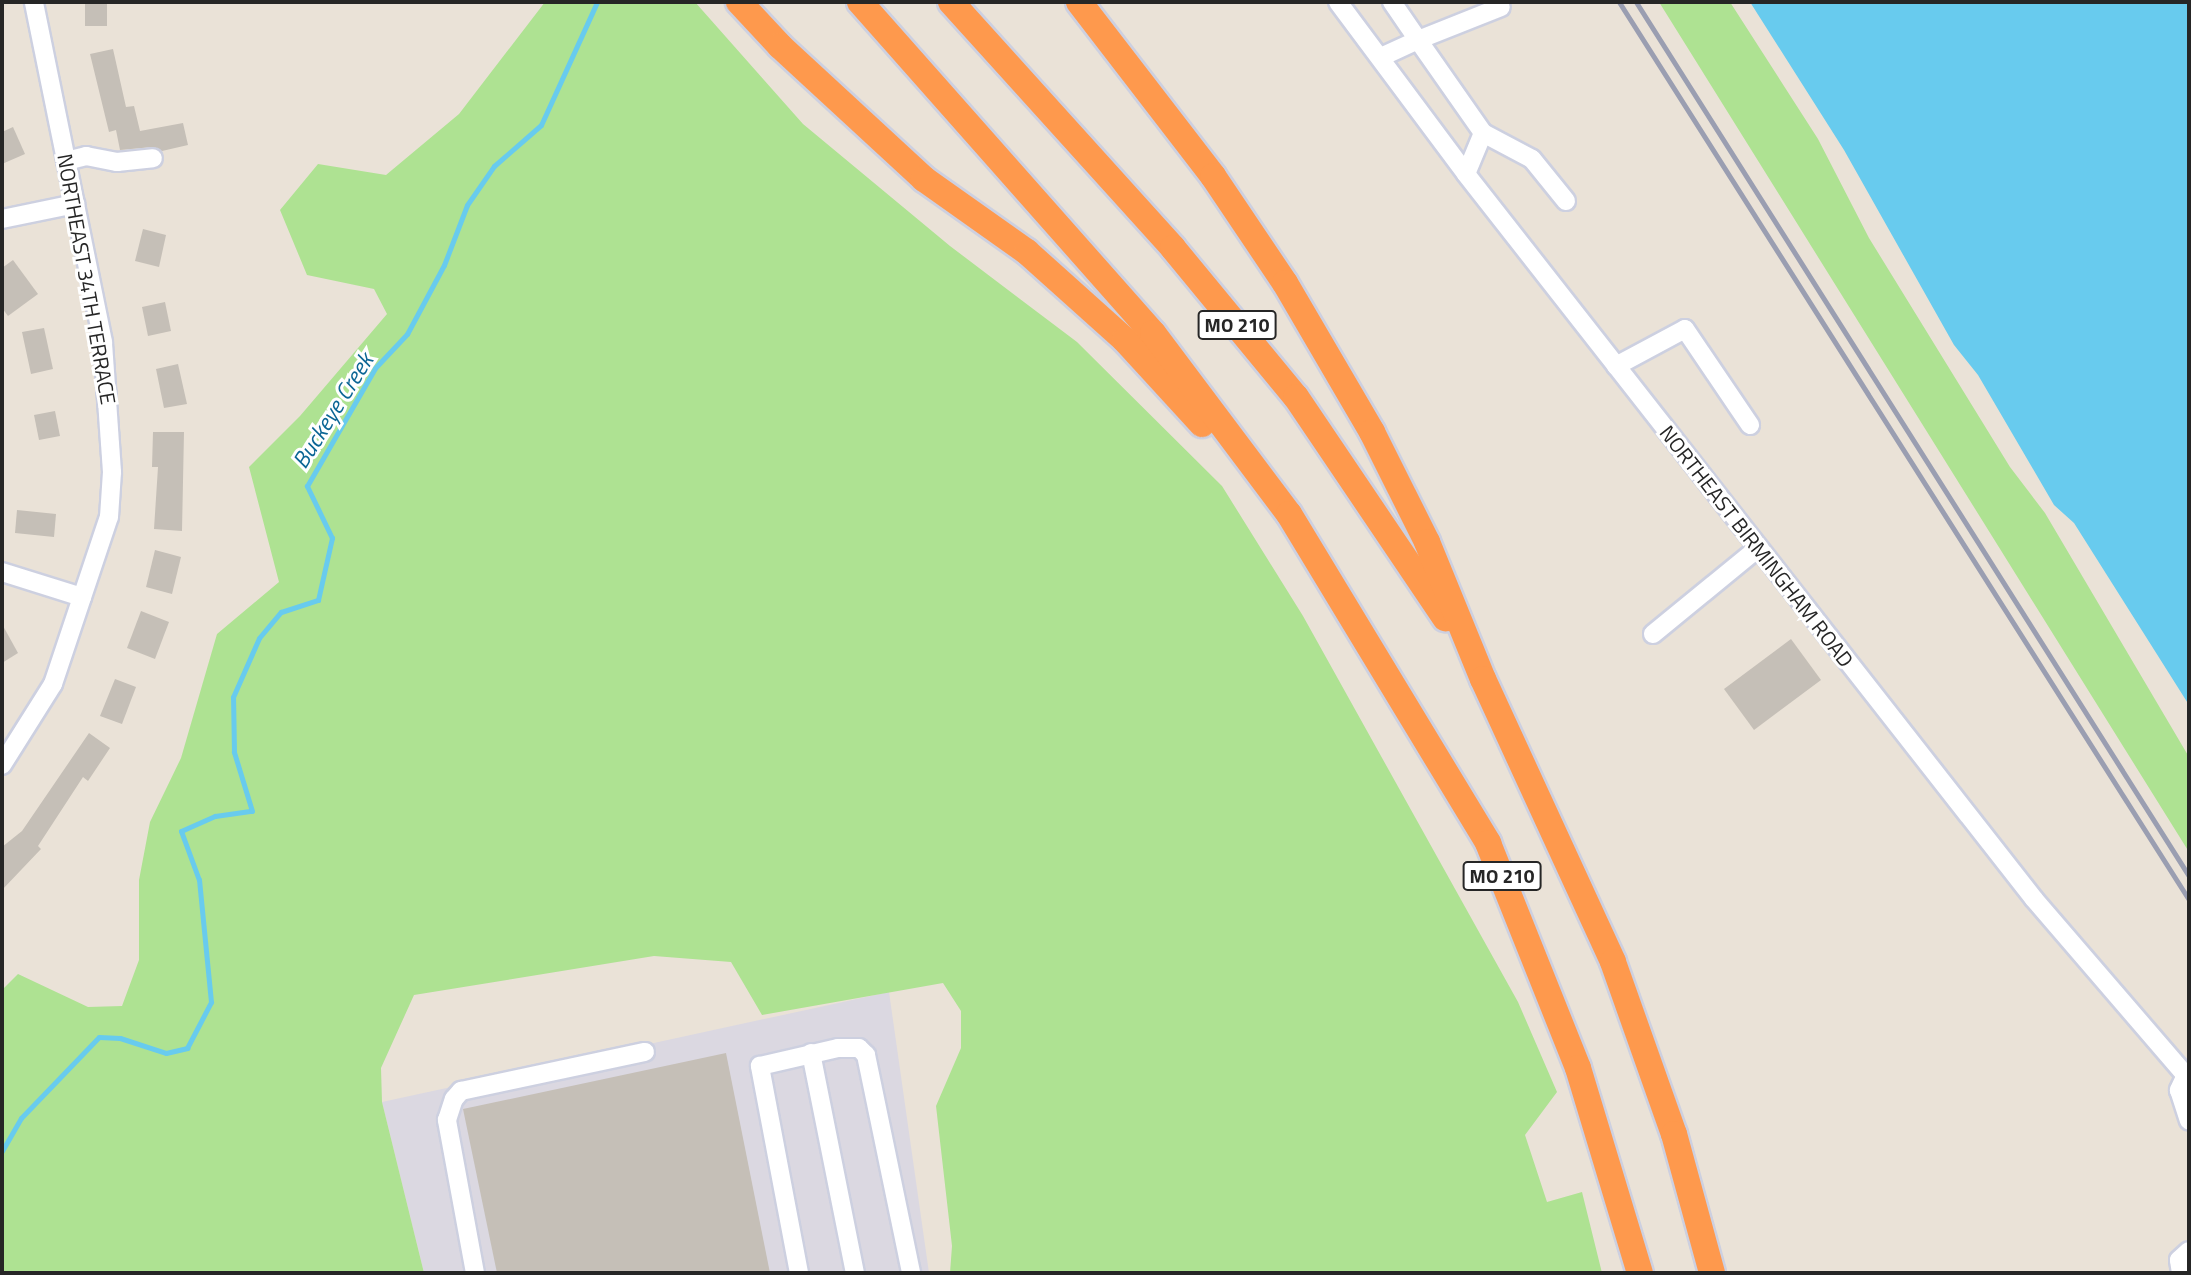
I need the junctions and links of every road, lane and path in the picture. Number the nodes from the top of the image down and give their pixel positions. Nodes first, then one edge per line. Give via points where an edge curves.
1 (34, 2) edge
2 (739, 2) edge
3 (860, 2) edge
4 (951, 2) edge
5 (1079, 2) edge
6 (1338, 2) edge
7 (1392, 2) edge
8 (1501, 7) dead end
9 (1418, 40) junction
10 (1381, 57) junction
11 (1483, 133) junction
12 (153, 158) dead end
13 (66, 161) junction
14 (1466, 174) junction
15 (1566, 201) dead end
16 (75, 204) junction
17 (2, 219) edge
18 (1616, 366) junction
19 (1750, 425) dead end
20 (1289, 514) junction
21 (1758, 548) junction
22 (2, 572) edge
23 (82, 597) junction
24 (1653, 634) dead end
25 (1483, 679) junction
26 (2, 765) edge
27 (645, 1052) dead end
28 (811, 1053) junction
29 (2188, 1077) edge
30 (2189, 1120) edge
31 (2189, 1251) edge
32 (475, 1273) edge
33 (799, 1273) edge
34 (855, 1273) edge
35 (911, 1273) edge
36 (1640, 1273) edge
37 (1712, 1273) edge
38 (2181, 1273) edge

1 - 13 street, NORTHEAST 34TH TERRACE
2 - 20 highway via 924,179 1027,253 1125,340
3 - 20 highway, MO 210 via 1153,333
4 - 25 highway, MO 210 via 1173,248 1296,397 1400,546
5 - 25 highway via 1213,176 1330,357 1427,542
6 - 10 street, NORTHEAST BIRMINGHAM ROAD
7 - 9 street
8 - 9 street
9 - 10 street
9 - 11 street
10 - 14 street, NORTHEAST BIRMINGHAM ROAD
11 - 14 street
11 - 15 street via 1532,159
12 - 13 street via 117,162 86,156
13 - 16 street, NORTHEAST 34TH TERRACE
14 - 18 street, NORTHEAST BIRMINGHAM ROAD
16 - 17 street
16 - 23 street, NORTHEAST 34TH TERRACE via 103,342 112,427 109,517
18 - 19 street via 1685,329
18 - 21 street, NORTHEAST BIRMINGHAM ROAD
20 - 36 highway, MO 210 via 1488,843 1578,1068
21 - 24 street
21 - 29 street, NORTHEAST BIRMINGHAM ROAD via 2034,899
22 - 23 street
23 - 26 street, NORTHEAST 34TH TERRACE via 53,684
25 - 37 highway, MO 210 via 1613,962 1674,1134
27 - 32 street via 461,1091 454,1099 447,1120
28 - 33 street via 766,1062 759,1073
28 - 34 street
28 - 35 street via 859,1048 866,1055
29 - 30 street via 2179,1090
31 - 38 street via 2179,1260

